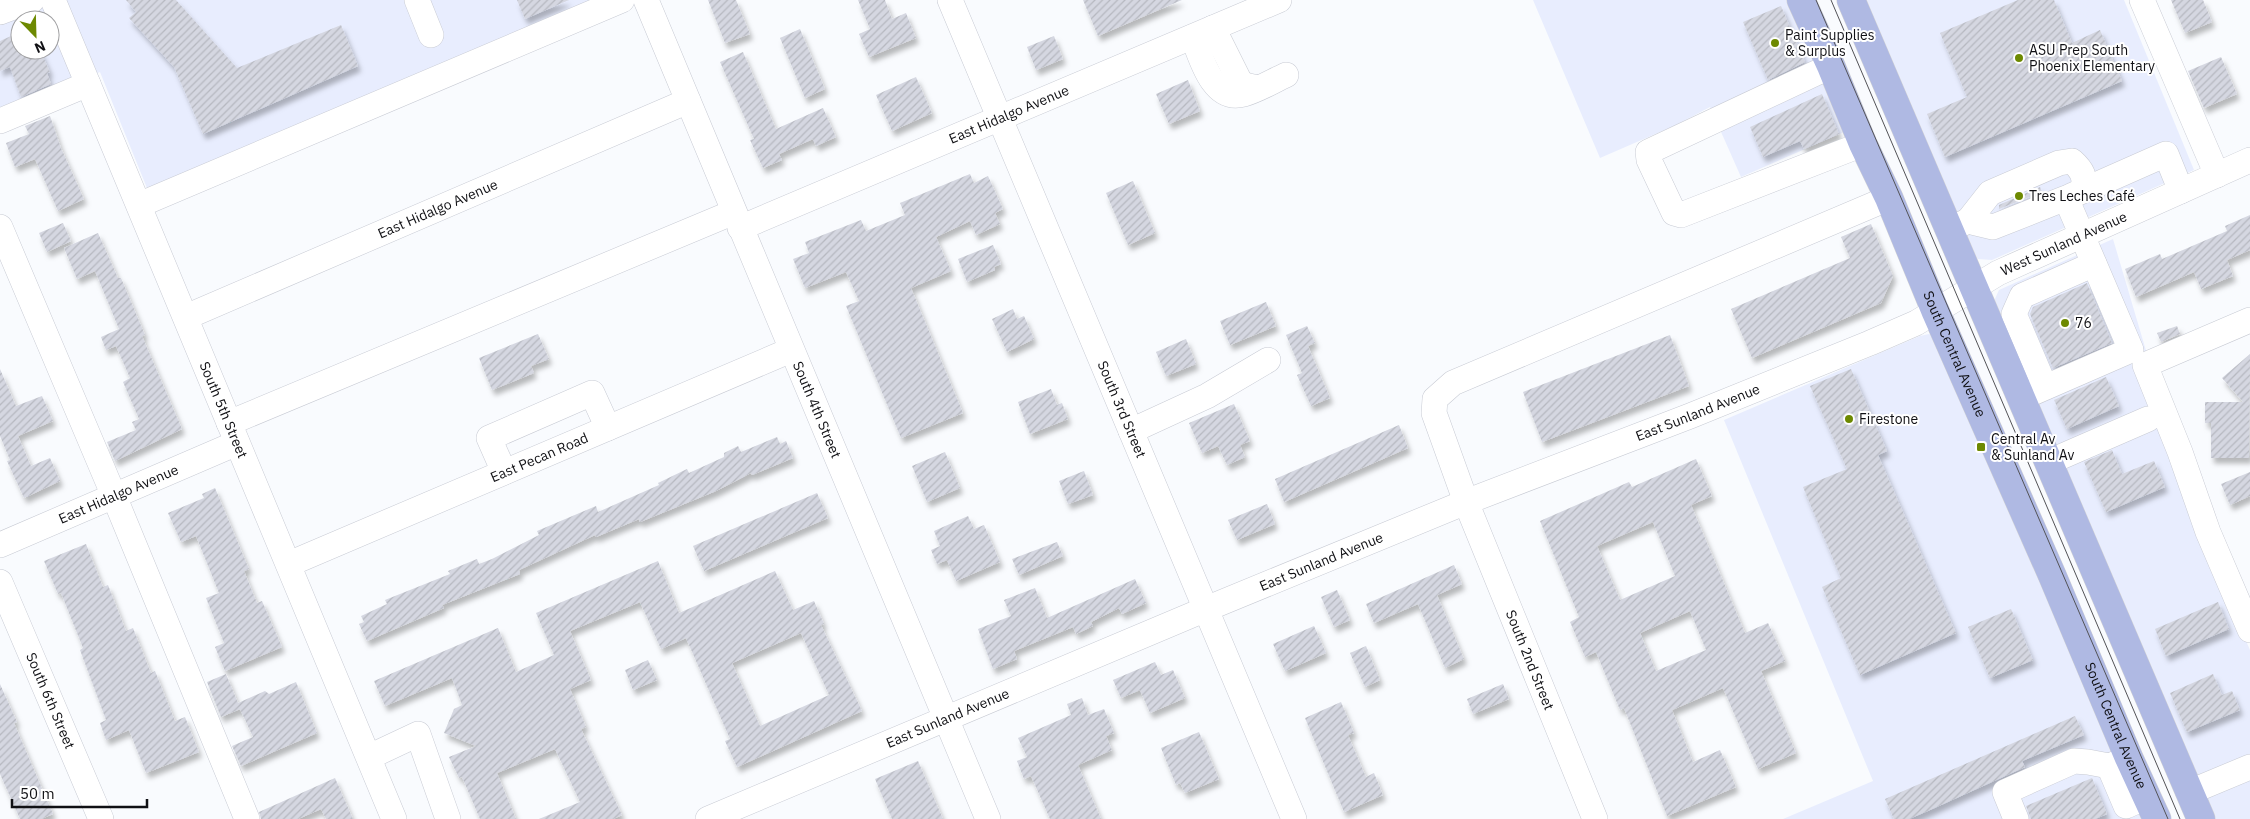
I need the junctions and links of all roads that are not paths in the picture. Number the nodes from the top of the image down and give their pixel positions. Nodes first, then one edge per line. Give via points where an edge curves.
1 (32, 0) edge
2 (53, 0) edge
3 (418, 0) edge
4 (622, 0) edge
5 (646, 0) edge
6 (950, 0) edge
7 (1279, 0) edge
8 (1801, 0) edge
9 (1851, 0) edge
10 (2142, 0) edge
11 (0, 12) edge
12 (1203, 32) junction
13 (431, 35) dead end
14 (1831, 66) junction
15 (1286, 75) dead end
16 (88, 84) junction
17 (688, 101) junction
18 (1000, 119) junction
19 (0, 121) edge
20 (1863, 144) junction
21 (2250, 160) edge
22 (2217, 175) junction
23 (2181, 191) junction
24 (2074, 194) junction
25 (1889, 198) junction
26 (139, 205) junction
27 (737, 220) junction
28 (1959, 225) junction
29 (0, 227) edge
30 (2082, 236) junction
31 (2094, 264) junction
32 (1975, 288) junction
33 (1935, 310) junction
34 (186, 317) junction
35 (2250, 320) edge
36 (791, 350) junction
37 (1268, 360) dead end
38 (2033, 393) junction
39 (2148, 419) dead end
40 (608, 428) junction
41 (1131, 431) junction
42 (233, 433) junction
43 (2049, 462) junction
44 (504, 472) junction
45 (114, 496) junction
46 (1466, 502) junction
47 (0, 545) edge
48 (289, 564) junction
49 (0, 582) edge
50 (1206, 609) junction
51 (2250, 630) edge
52 (947, 720) junction
53 (368, 757) junction
54 (2119, 762) junction
55 (2250, 767) edge
56 (2190, 792) junction
57 (2152, 808) edge
58 (101, 819) edge
59 (247, 819) edge
60 (394, 819) edge
61 (448, 819) edge
62 (708, 819) edge
63 (988, 819) edge
64 (1294, 819) edge
65 (1595, 819) edge
66 (2016, 819) edge
67 (2201, 819) edge

1 - 11 street
2 - 16 street, South 5th Street
3 - 13 street
4 - 26 street
5 - 17 street, South 4th Street
6 - 18 street, South 3rd Street
7 - 12 street, East Hidalgo Avenue
8 - 14 main road, South Central Avenue
9 - 28 main road
10 - 22 street
12 - 15 street via 1244,84 1258,88
12 - 18 street, East Hidalgo Avenue
14 - 20 main road, South Central Avenue
14 - 20 street via 1648,152 1648,160 1674,213 1681,215
16 - 19 street
16 - 26 street, South 5th Street
17 - 27 street, South 4th Street
17 - 34 street, East Hidalgo Avenue
18 - 27 street, East Hidalgo Avenue
18 - 41 street, South 3rd Street
20 - 25 main road, South Central Avenue
21 - 22 street, West Sunland Avenue
22 - 23 street, West Sunland Avenue
23 - 24 street via 2166,154
23 - 30 street, West Sunland Avenue
24 - 28 street via 1993,227
24 - 28 street via 2084,176 2072,161 1990,193
24 - 30 street
25 - 33 main road, South Central Avenue
25 - 46 street, South 2nd Street via 1454,383 1435,399 1434,413
26 - 34 street, South 5th Street
27 - 36 street, South 4th Street
27 - 42 street, East Hidalgo Avenue
28 - 32 main road
29 - 45 street
30 - 31 street
30 - 32 street, West Sunland Avenue via 1998,273
31 - 38 street via 2022,296 2014,314
31 - 38 street via 2131,350
32 - 33 street, West Sunland Avenue
32 - 38 main road
33 - 46 street, East Sunland Avenue via 1916,322 1852,350
33 - 54 main road, South Central Avenue via 2052,575
34 - 42 street, South 5th Street
35 - 51 street via 2145,365 2208,532
36 - 40 street, East Pecan Road
36 - 52 street, South 4th Street
37 - 41 street via 1207,396
38 - 43 main road
39 - 43 street
40 - 44 street, East Pecan Road
40 - 44 street via 592,393 489,438
41 - 50 street, South 3rd Street
42 - 45 street, East Hidalgo Avenue
42 - 48 street, South 5th Street
43 - 56 main road
44 - 48 street, East Pecan Road
45 - 47 street, East Hidalgo Avenue
45 - 59 street
46 - 50 street, East Sunland Avenue
46 - 65 street, South 2nd Street
48 - 53 street, South 5th Street
49 - 58 street, South 6th Street
50 - 52 street, East Sunland Avenue
50 - 64 street, South 3rd Street
52 - 62 street, East Sunland Avenue
52 - 63 street, South 4th Street
53 - 60 street, South 5th Street
53 - 61 street via 418,734
54 - 57 main road, South Central Avenue
54 - 66 street via 2074,761 2005,792
55 - 56 street
56 - 67 main road

